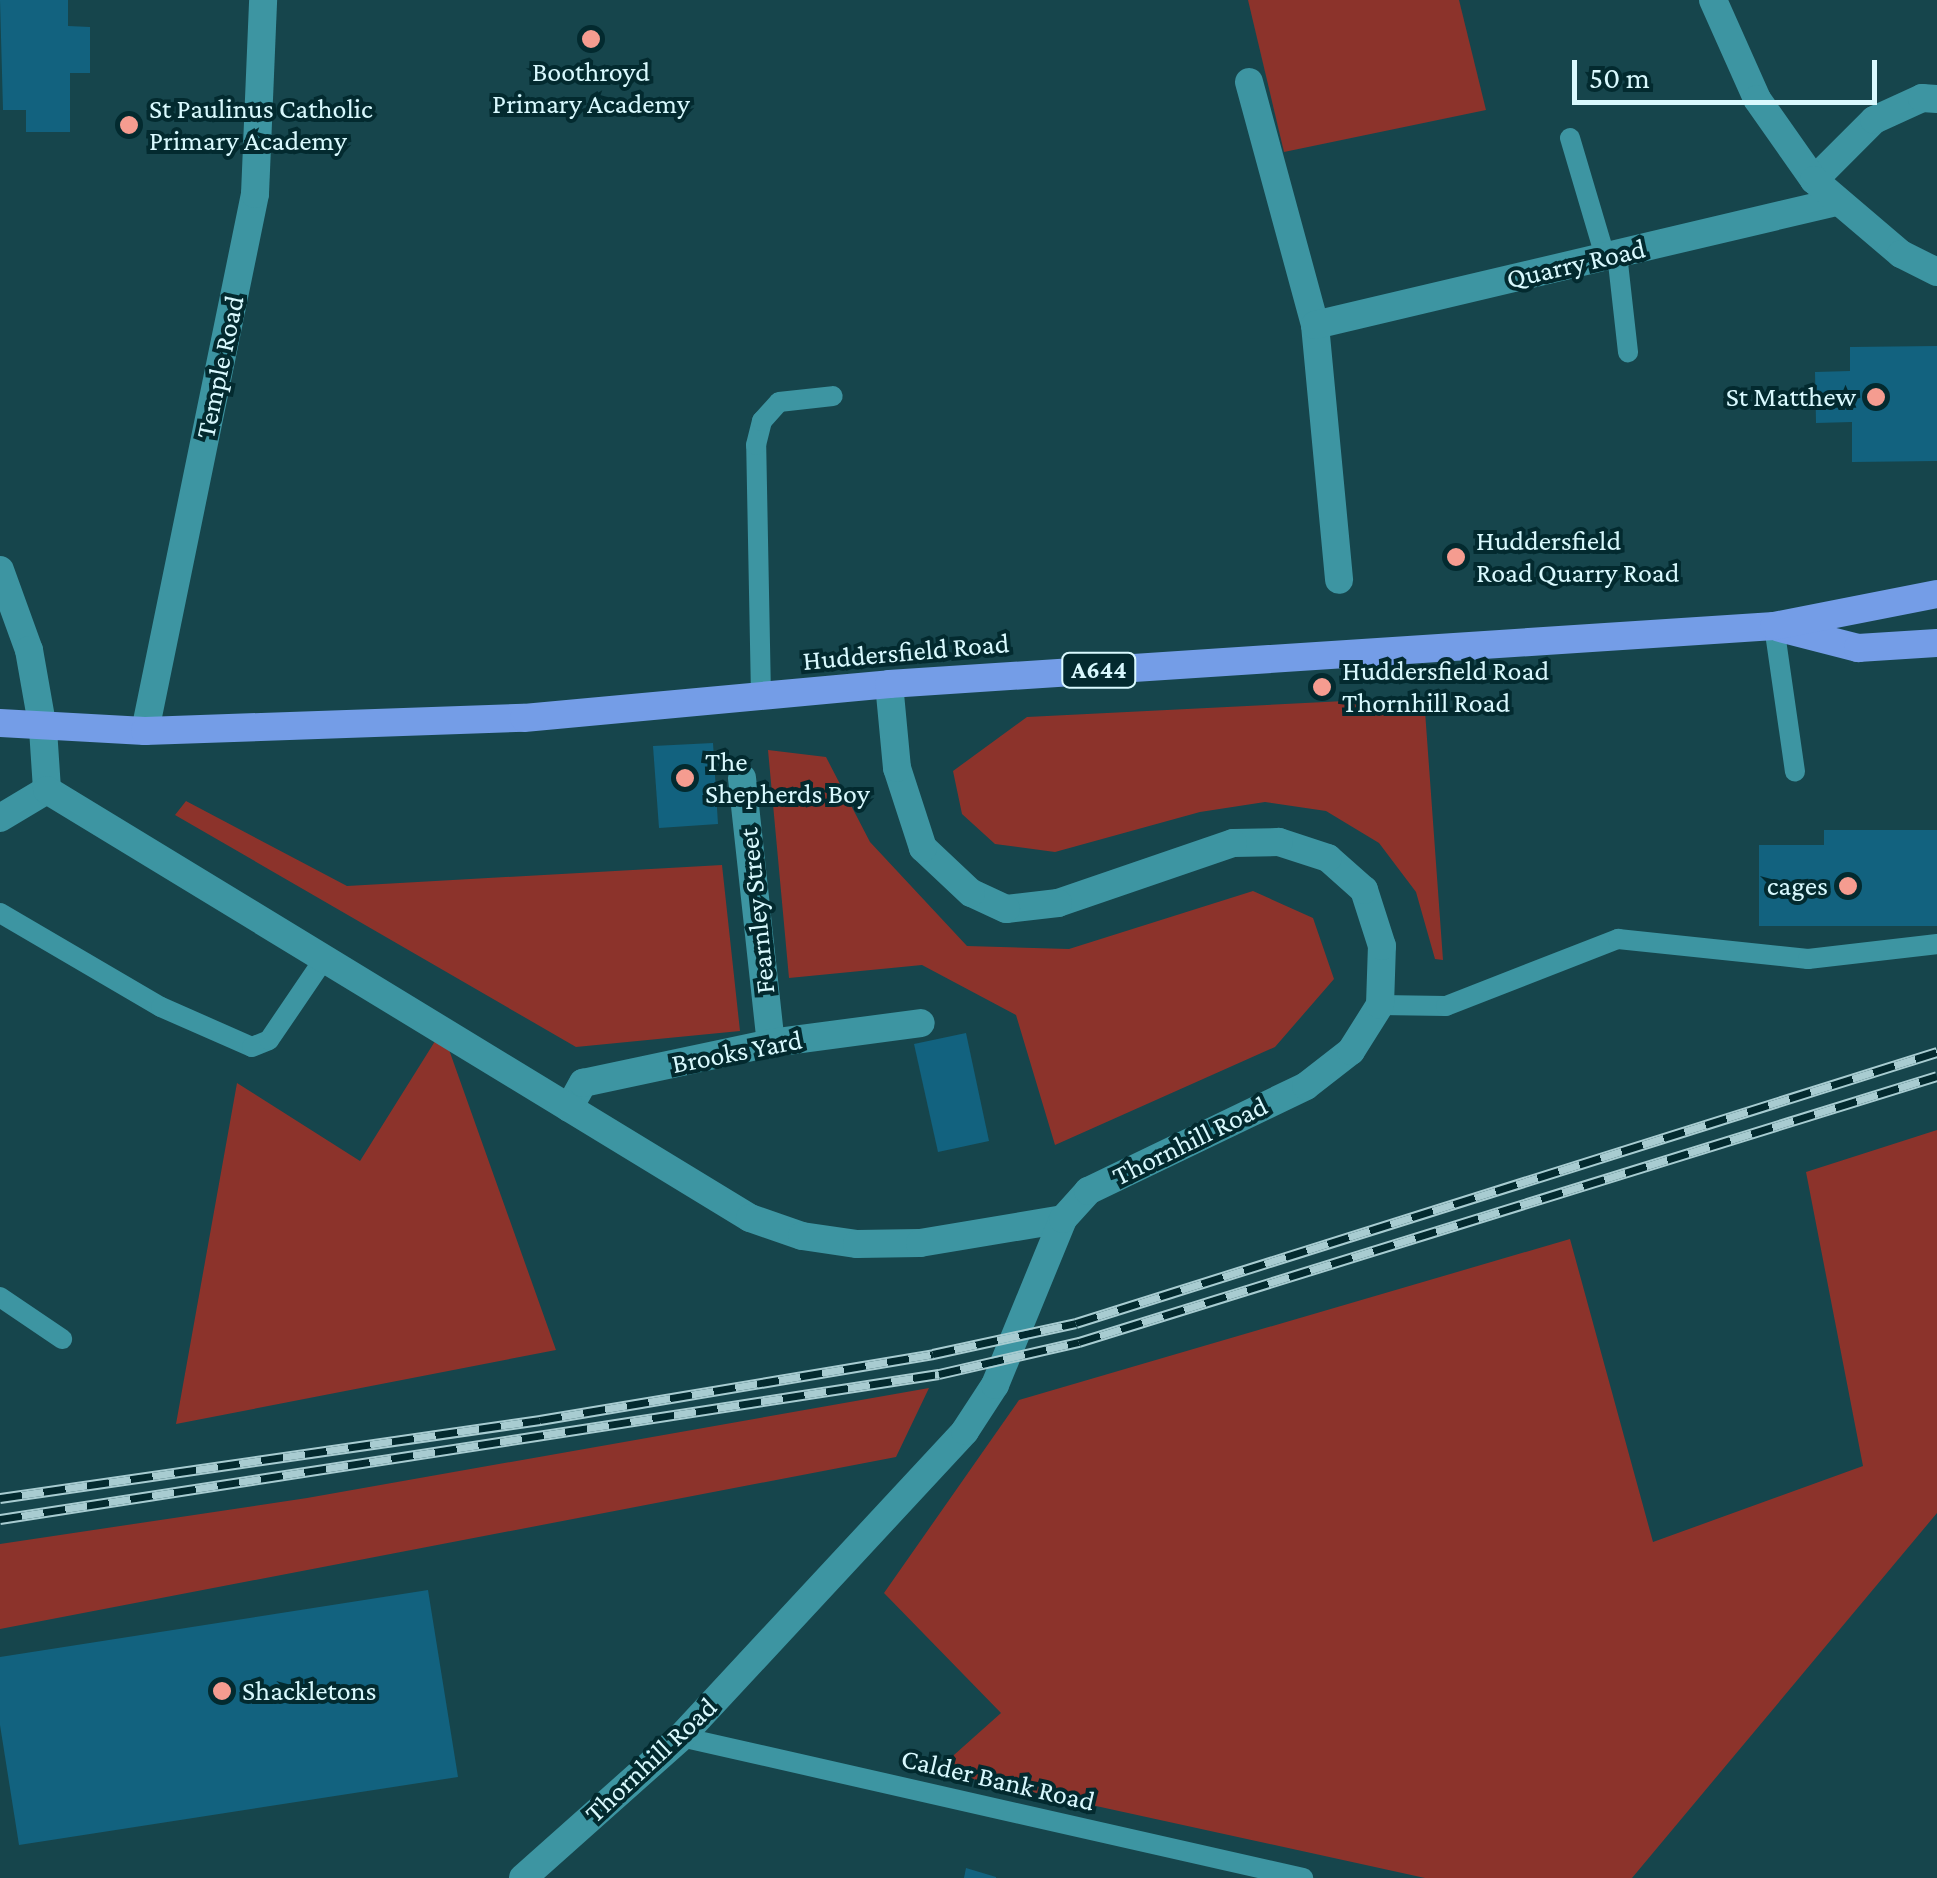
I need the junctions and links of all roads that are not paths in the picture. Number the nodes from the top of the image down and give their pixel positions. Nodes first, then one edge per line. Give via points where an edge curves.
1 (263, 0) edge
2 (1713, 0) edge
3 (1249, 82) dead end
4 (1937, 99) edge
5 (1570, 138) dead end
6 (1814, 180) junction
7 (1836, 202) junction
8 (1611, 255) junction
9 (1937, 272) edge
10 (1315, 325) junction
11 (1628, 352) dead end
12 (833, 396) dead end
13 (0, 570) edge
14 (1338, 580) dead end
15 (1937, 594) edge
16 (1774, 626) junction
17 (1937, 643) edge
18 (889, 684) junction
19 (762, 696) junction
20 (0, 722) edge
21 (43, 729) junction
22 (146, 731) junction
23 (0, 736) edge
24 (1794, 770) dead end
25 (742, 778) dead end
26 (47, 790) junction
27 (0, 818) edge
28 (0, 913) edge
29 (1937, 944) edge
30 (324, 959) junction
31 (1380, 1006) junction
32 (921, 1023) dead end
33 (771, 1044) junction
34 (568, 1108) junction
35 (1063, 1219) junction
36 (0, 1297) edge
37 (62, 1339) dead end
38 (680, 1736) junction
39 (522, 1878) edge
40 (1302, 1878) edge

1 - 22 main road, Temple Road via 255,194
2 - 6 main road via 1756,99
3 - 10 main road
4 - 6 main road via 1922,98 1874,120
5 - 8 lane
6 - 7 main road
7 - 8 main road, Quarry Road
7 - 9 main road via 1901,254
8 - 10 main road, Quarry Road
8 - 11 lane
10 - 14 main road
12 - 19 lane via 779,402 762,421 756,445
13 - 21 main road via 29,650
15 - 16 highway, Huddersfield Road / A644
16 - 17 highway, Huddersfield Road / A644 via 1858,648
16 - 18 highway, Huddersfield Road / A644
16 - 24 lane
18 - 19 highway, Huddersfield Road / A644
18 - 31 main road via 897,768 923,848 971,893 1006,909 1058,903 1233,842 1279,842 1328,858 1364,890 1382,946
19 - 22 highway, Huddersfield Road / A644 via 524,718
20 - 21 highway, Huddersfield Road / A644
21 - 22 highway, Huddersfield Road / A644
21 - 23 highway, Huddersfield Road / A644
21 - 26 main road
25 - 33 main road, Fearnley Street
26 - 27 main road
26 - 30 main road
28 - 30 lane via 161,1007 252,1047 269,1040
29 - 31 lane via 1808,959 1618,939 1446,1006
30 - 34 main road
31 - 35 main road, Thornhill Road via 1351,1051 1306,1086 1131,1167 1088,1191
32 - 33 main road, Brooks Yard
33 - 34 main road, Brooks Yard via 583,1083
34 - 35 main road via 750,1218 802,1236 920,1243
35 - 38 main road, Thornhill Road via 995,1385 964,1431
36 - 37 lane
38 - 39 main road, Thornhill Road
38 - 40 lane, Calder Bank Road

